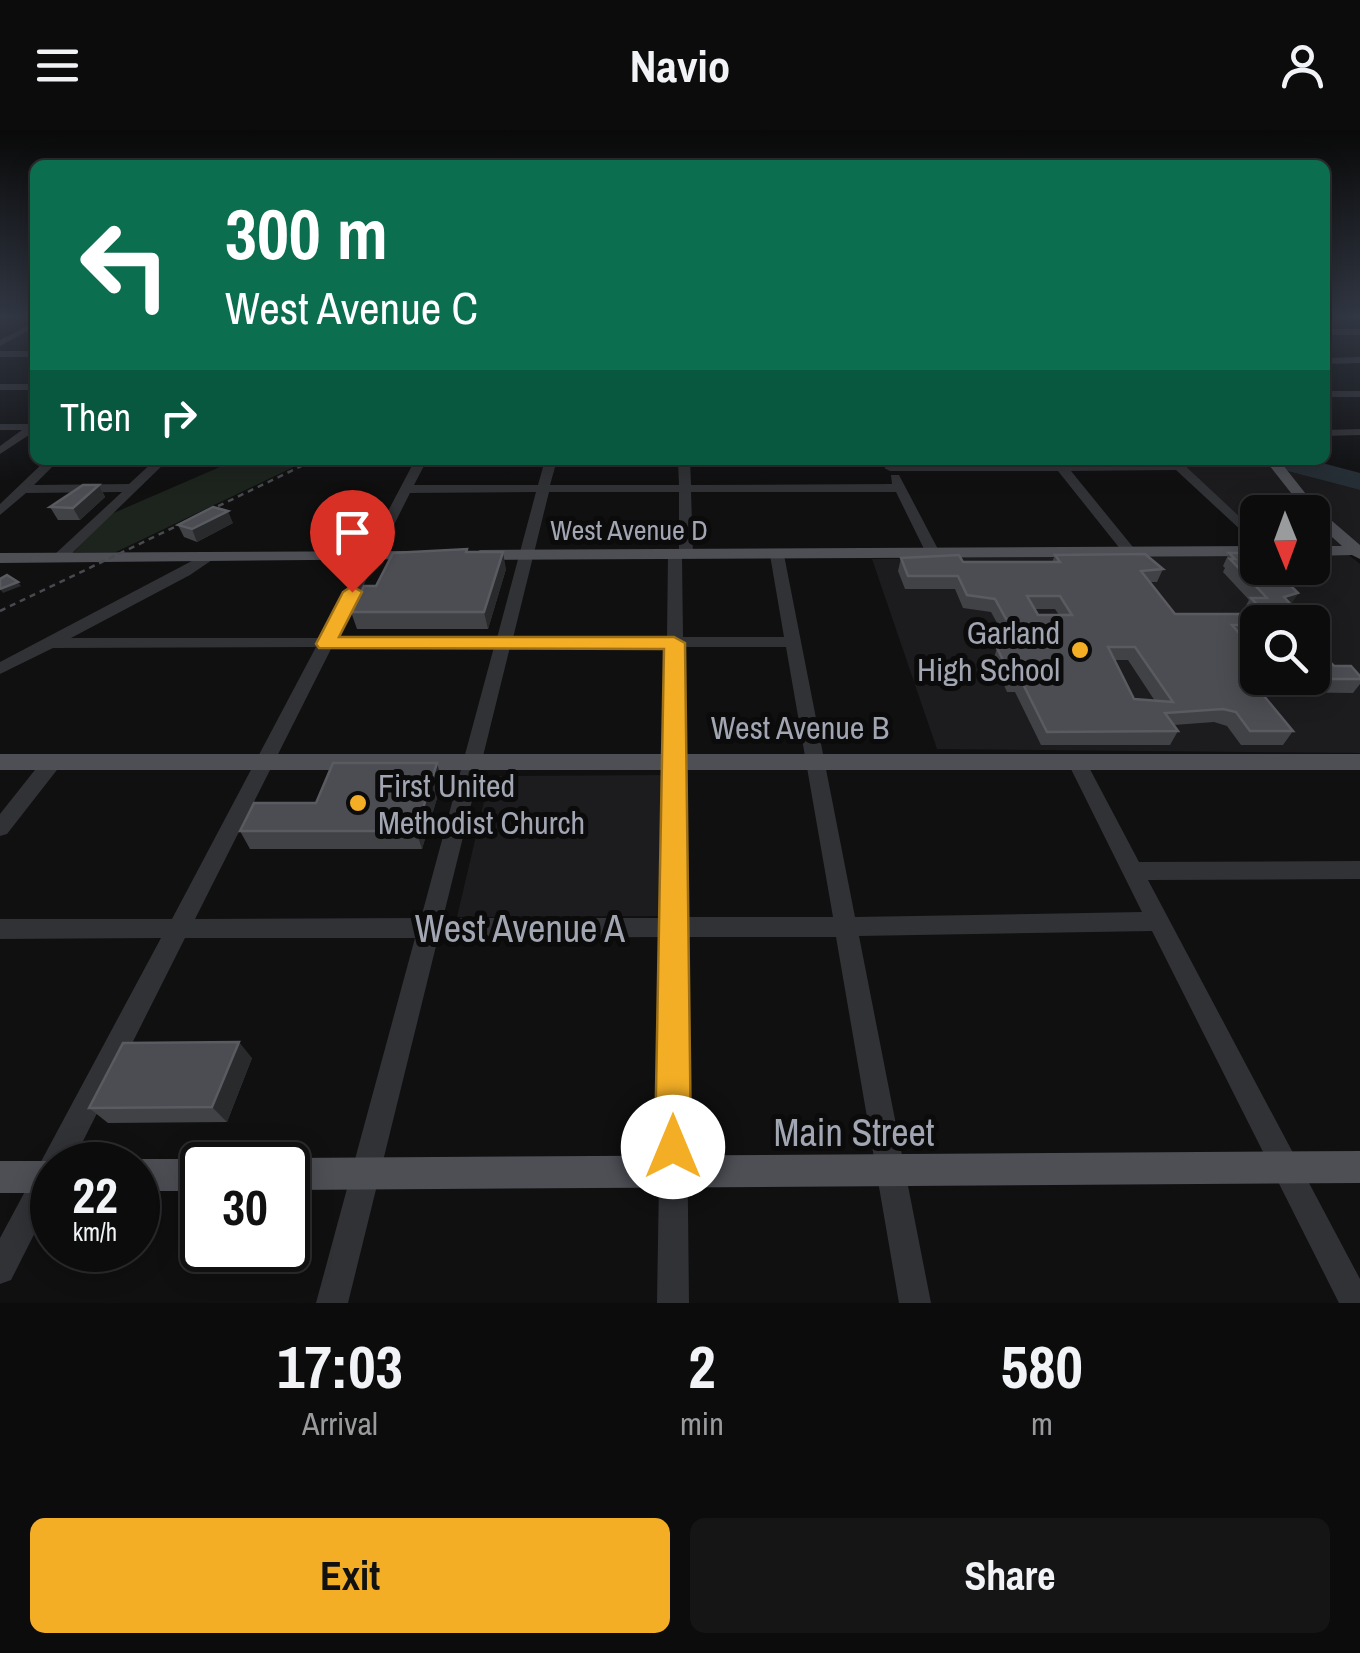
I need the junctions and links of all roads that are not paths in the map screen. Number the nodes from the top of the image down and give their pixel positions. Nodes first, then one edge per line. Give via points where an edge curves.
1 (0, 387) edge
2 (30, 387) edge
3 (1330, 394) edge
4 (1360, 394) edge
5 (0, 427) edge
6 (30, 427) edge
7 (30, 430) edge
8 (1330, 432) edge
9 (1360, 432) edge
10 (0, 450) edge
11 (48, 465) edge
12 (157, 465) edge
13 (418, 465) edge
14 (549, 465) edge
15 (684, 465) edge
16 (888, 465) edge
17 (1060, 465) edge
18 (1176, 465) edge
19 (1275, 465) edge
20 (133, 488) junction
21 (684, 488) junction
22 (900, 488) junction
23 (24, 489) junction
24 (405, 489) junction
25 (542, 489) junction
26 (0, 511) edge
27 (1240, 525) edge
28 (1330, 550) edge
29 (1240, 551) edge
30 (1358, 551) edge
31 (1130, 552) junction
32 (933, 553) junction
33 (777, 554) junction
34 (526, 555) junction
35 (681, 555) junction
36 (371, 556) junction
37 (440, 556) edge
38 (458, 556) edge
39 (206, 557) junction
40 (0, 558) edge
41 (58, 558) junction
42 (791, 642) junction
43 (48, 643) junction
44 (674, 643) junction
45 (326, 644) junction
46 (502, 644) junction
47 (0, 669) edge
48 (814, 759) junction
49 (266, 760) junction
50 (472, 760) junction
51 (675, 760) junction
52 (53, 761) junction
53 (1076, 761) junction
54 (0, 762) edge
55 (1359, 763) edge
56 (0, 828) edge
57 (1360, 870) edge
58 (1134, 871) junction
59 (1160, 921) junction
60 (845, 926) junction
61 (674, 927) junction
62 (429, 928) junction
63 (0, 929) edge
64 (180, 930) junction
65 (69, 1142) edge
66 (1287, 1167) junction
67 (1360, 1167) edge
68 (890, 1171) junction
69 (673, 1173) junction
70 (30, 1174) edge
71 (310, 1174) edge
72 (367, 1174) junction
73 (0, 1177) edge
74 (30, 1214) edge
75 (0, 1269) edge
76 (332, 1303) edge
77 (673, 1303) edge
78 (914, 1303) edge
79 (1356, 1303) edge

1 - 2 street
3 - 4 street
5 - 6 street
7 - 10 street
8 - 9 street
11 - 23 street
12 - 20 street
13 - 24 street
14 - 25 street
15 - 21 street
16 - 22 street
17 - 31 street
18 - 27 street
19 - 30 main road via 1312,511
20 - 23 street
20 - 41 street
21 - 22 street
21 - 25 street
21 - 35 street
22 - 32 street
23 - 26 street
24 - 25 street
24 - 36 street
25 - 34 street
28 - 30 main road
29 - 31 main road, West Avenue D
31 - 32 main road, West Avenue D
32 - 33 main road, West Avenue D
33 - 35 main road, West Avenue D
33 - 42 street
34 - 35 main road, West Avenue D
34 - 38 main road, West Avenue D
34 - 46 street
35 - 44 street
36 - 37 main road
36 - 39 main road
36 - 45 street
39 - 41 main road
39 - 43 street
40 - 41 main road
42 - 44 street
42 - 48 street
43 - 45 street
43 - 47 street
44 - 46 street
44 - 51 street
45 - 46 street
45 - 49 street
46 - 50 street
48 - 51 main road, West Avenue B
48 - 53 main road, West Avenue B
48 - 60 street
49 - 50 main road, West Avenue B
49 - 52 main road, West Avenue B
49 - 64 street
50 - 51 main road, West Avenue B
50 - 62 street
51 - 61 street
52 - 54 main road, West Avenue B
52 - 56 street
53 - 55 main road, West Avenue B
53 - 58 street
57 - 58 street
58 - 59 street
59 - 60 street, West Avenue A
59 - 66 street
60 - 61 street, West Avenue A
60 - 68 street
61 - 62 street, West Avenue A
61 - 69 street
62 - 64 street, West Avenue A
62 - 72 street
63 - 64 street, West Avenue A
64 - 65 street
66 - 67 main road, Main Street
66 - 68 main road, Main Street
66 - 79 street
68 - 69 main road, Main Street
68 - 78 street
69 - 72 main road, Main Street
69 - 77 street
70 - 73 main road
71 - 72 main road, Main Street
72 - 76 street
74 - 75 street

